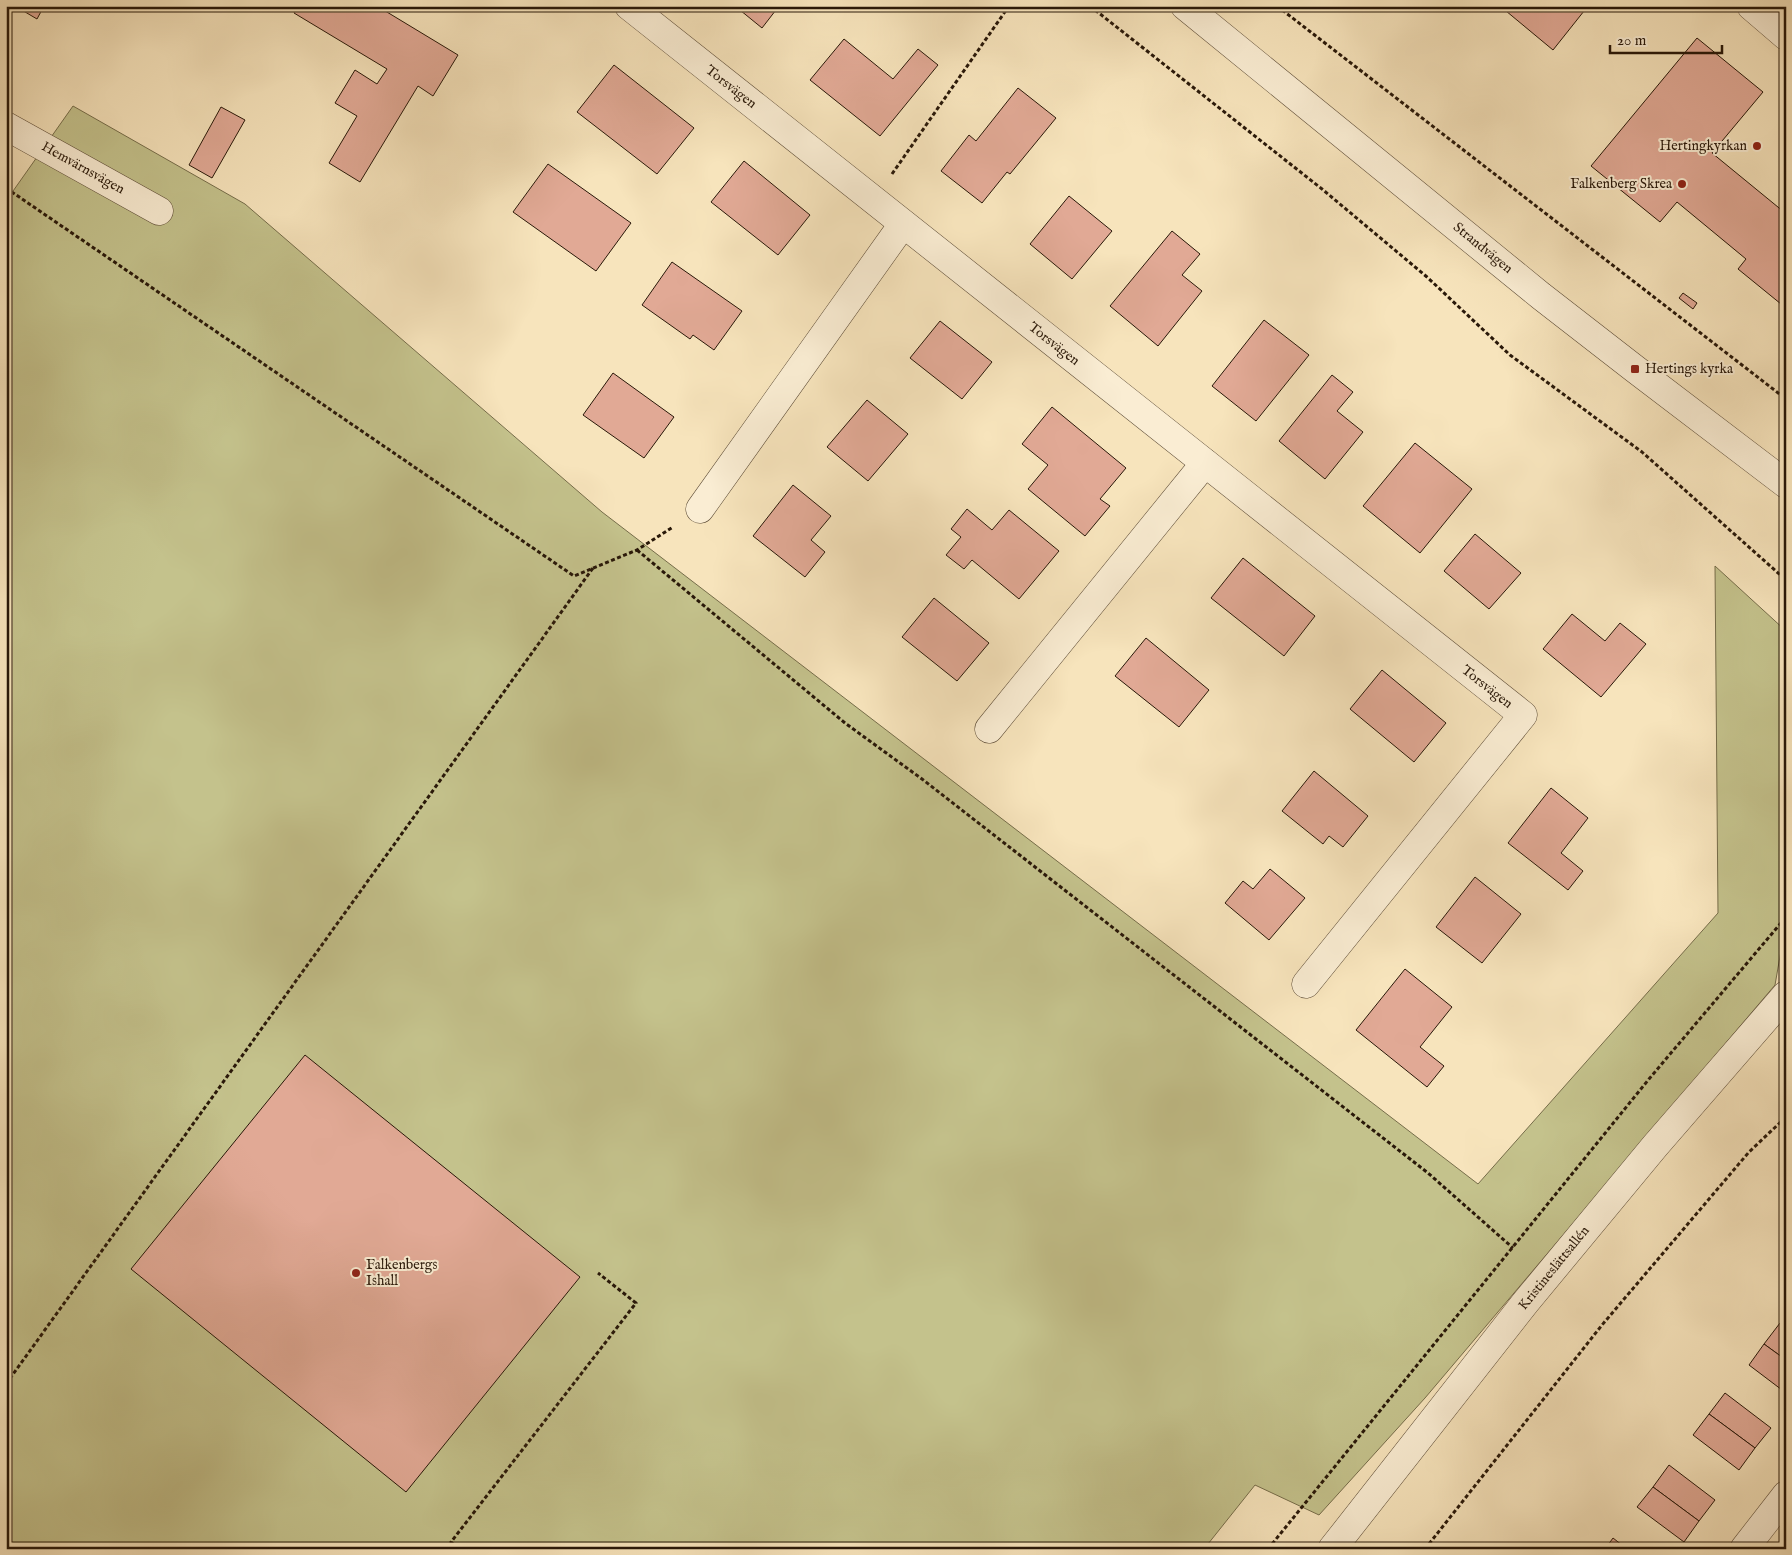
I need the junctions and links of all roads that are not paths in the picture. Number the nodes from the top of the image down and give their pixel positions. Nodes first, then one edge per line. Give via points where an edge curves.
1 (629, 6) edge
2 (1185, 6) edge
3 (1750, 6) edge
4 (1786, 36) edge
5 (6, 126) edge
6 (159, 210) dead end
7 (903, 224) junction
8 (1205, 463) junction
9 (1786, 484) edge
10 (700, 509) road end
11 (989, 729) dead end
12 (1306, 984) dead end
13 (1786, 995) edge
14 (1786, 1495) edge
15 (1332, 1549) edge
16 (1744, 1549) edge

1 - 7 street, Torsvägen
2 - 9 street, Strandvägen via 1541,296
3 - 4 street
5 - 6 street, Hemvärnsvägen
7 - 8 street, Torsvägen
7 - 10 street
8 - 11 street
8 - 12 street, Torsvägen via 1523,715
13 - 15 street, Kristineslättsallén via 1655,1146 1525,1304
14 - 16 street

